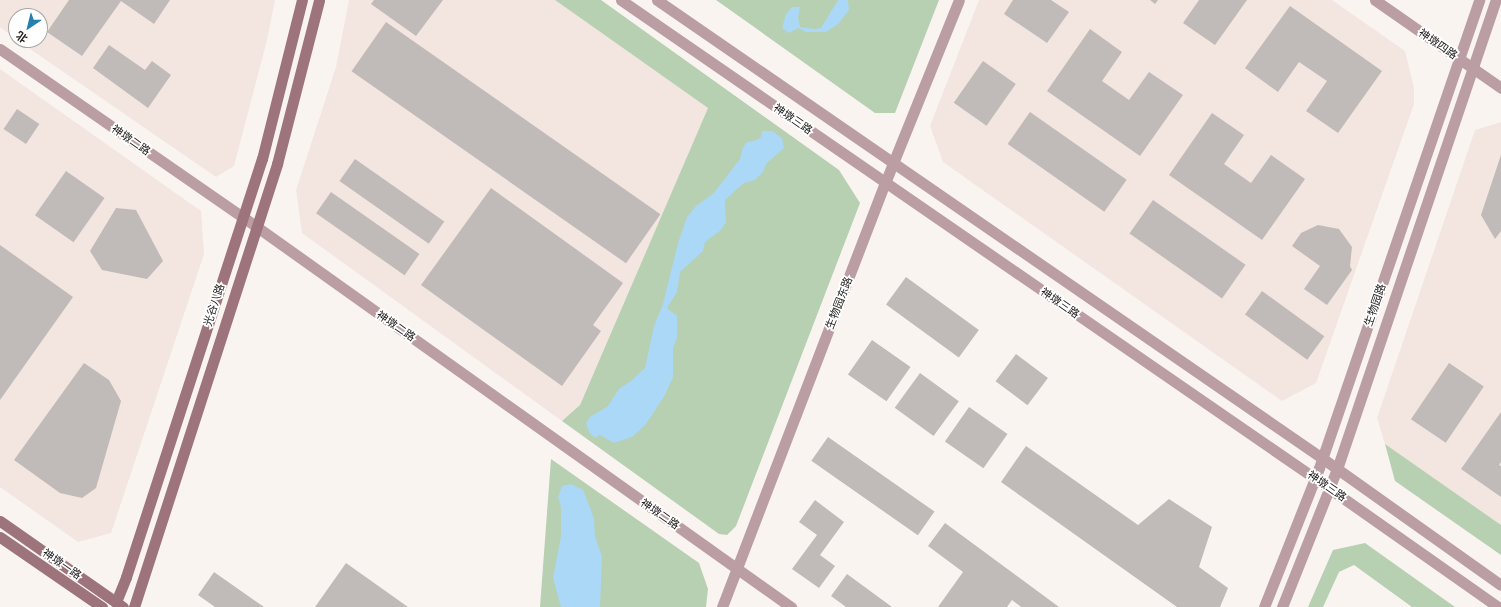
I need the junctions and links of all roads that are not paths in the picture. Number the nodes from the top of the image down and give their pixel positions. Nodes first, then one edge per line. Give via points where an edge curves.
1 (302, 0) edge
2 (318, 0) edge
3 (621, 0) edge
4 (657, 0) edge
5 (959, 0) edge
6 (1375, 0) edge
7 (1479, 0) edge
8 (1496, 0) edge
9 (0, 49) edge
10 (1459, 59) junction
11 (1473, 68) junction
12 (1501, 88) edge
13 (894, 164) junction
14 (885, 183) junction
15 (243, 217) junction
16 (256, 227) junction
17 (1322, 458) junction
18 (1337, 469) junction
19 (1314, 478) junction
20 (1329, 488) junction
21 (0, 521) edge
22 (0, 536) edge
23 (736, 569) junction
24 (1501, 585) edge
25 (118, 605) edge
26 (102, 607) edge
27 (134, 607) edge
28 (722, 607) edge
29 (791, 607) edge
30 (1264, 607) edge
31 (1282, 607) edge
32 (1498, 607) edge

1 - 15 main road, 光谷八路 via 262,159
2 - 16 main road, 光谷八路 via 277,164
3 - 14 street, 神墩三路
4 - 13 street, 神墩三路
5 - 13 street, 生物园东路
6 - 10 street, 神墩四路
7 - 10 street, 生物园路
8 - 11 street, 生物园路
9 - 15 street, 神墩二路
10 - 11 street, 神墩四路
10 - 17 street, 生物园路
11 - 12 street, 神墩四路
11 - 18 street, 生物园路
13 - 14 street, 生物园东路
13 - 17 street, 神墩三路
14 - 19 street, 神墩三路
14 - 23 street, 生物园东路
15 - 16 street, 神墩二路
15 - 25 main road, 光谷八路
16 - 23 street, 神墩二路
16 - 27 main road, 光谷八路
17 - 18 street, 神墩三路
17 - 19 street, 生物园路
18 - 20 street, 生物园路
18 - 24 street, 神墩三路
19 - 20 street, 神墩三路
19 - 30 street, 生物园路
20 - 31 street, 生物园路
20 - 32 street, 神墩三路
21 - 25 main road, 神墩一路
22 - 26 main road, 神墩一路
23 - 28 street, 生物园东路
23 - 29 street, 神墩二路

